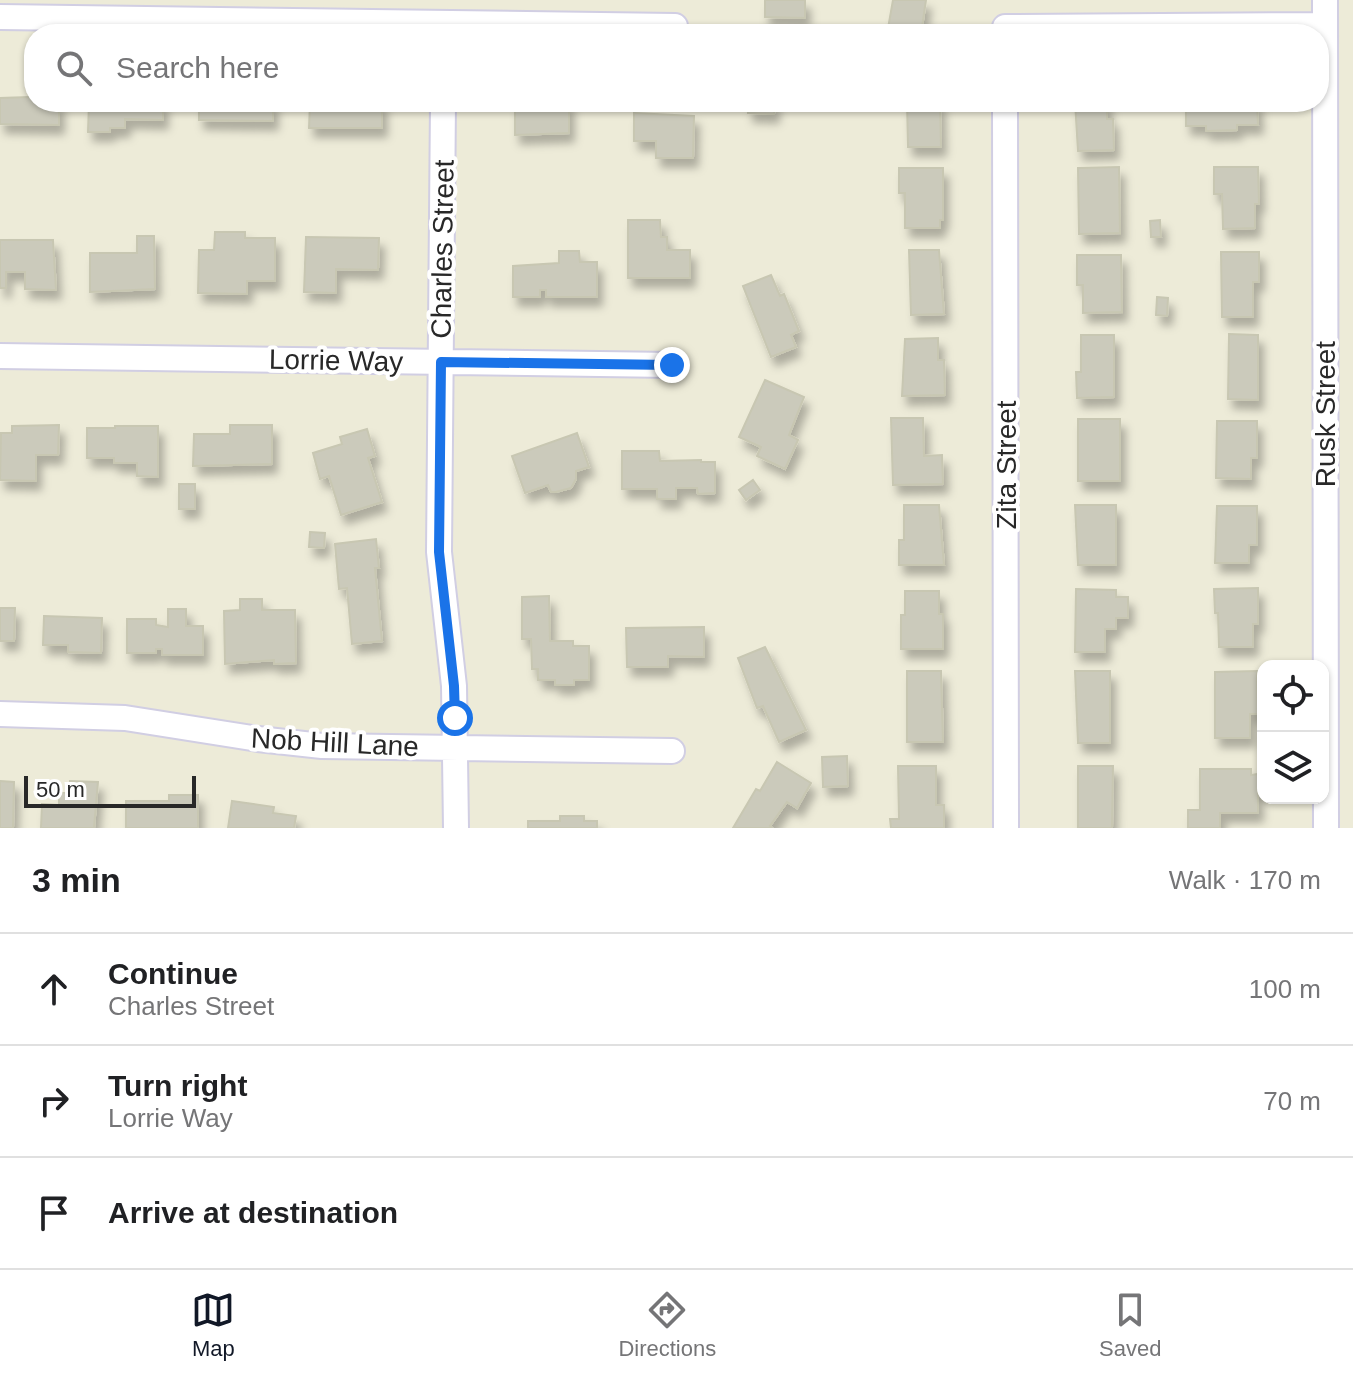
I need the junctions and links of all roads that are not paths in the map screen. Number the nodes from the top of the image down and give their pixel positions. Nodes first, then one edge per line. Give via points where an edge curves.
1 (1325, 0) edge
2 (0, 17) edge
3 (444, 19) edge
4 (609, 24) edge
5 (1325, 24) edge
6 (443, 112) edge
7 (1005, 112) edge
8 (1325, 112) edge
9 (0, 356) edge
10 (441, 362) junction
11 (672, 365) dead end
12 (0, 714) edge
13 (456, 748) junction
14 (672, 751) dead end
15 (456, 828) edge
16 (1006, 828) edge
17 (1326, 828) edge

1 - 5 street, Rusk Street
2 - 3 street
3 - 4 street
6 - 10 street, Charles Street
7 - 16 street, Zita Street
8 - 17 street, Rusk Street
9 - 10 street, Lorrie Way
10 - 11 street, Lorrie Way
10 - 13 street, Charles Street via 439,552
12 - 13 street, Nob Hill Lane via 125,718 322,746
13 - 14 street, Nob Hill Lane
13 - 15 street, Charles Street

